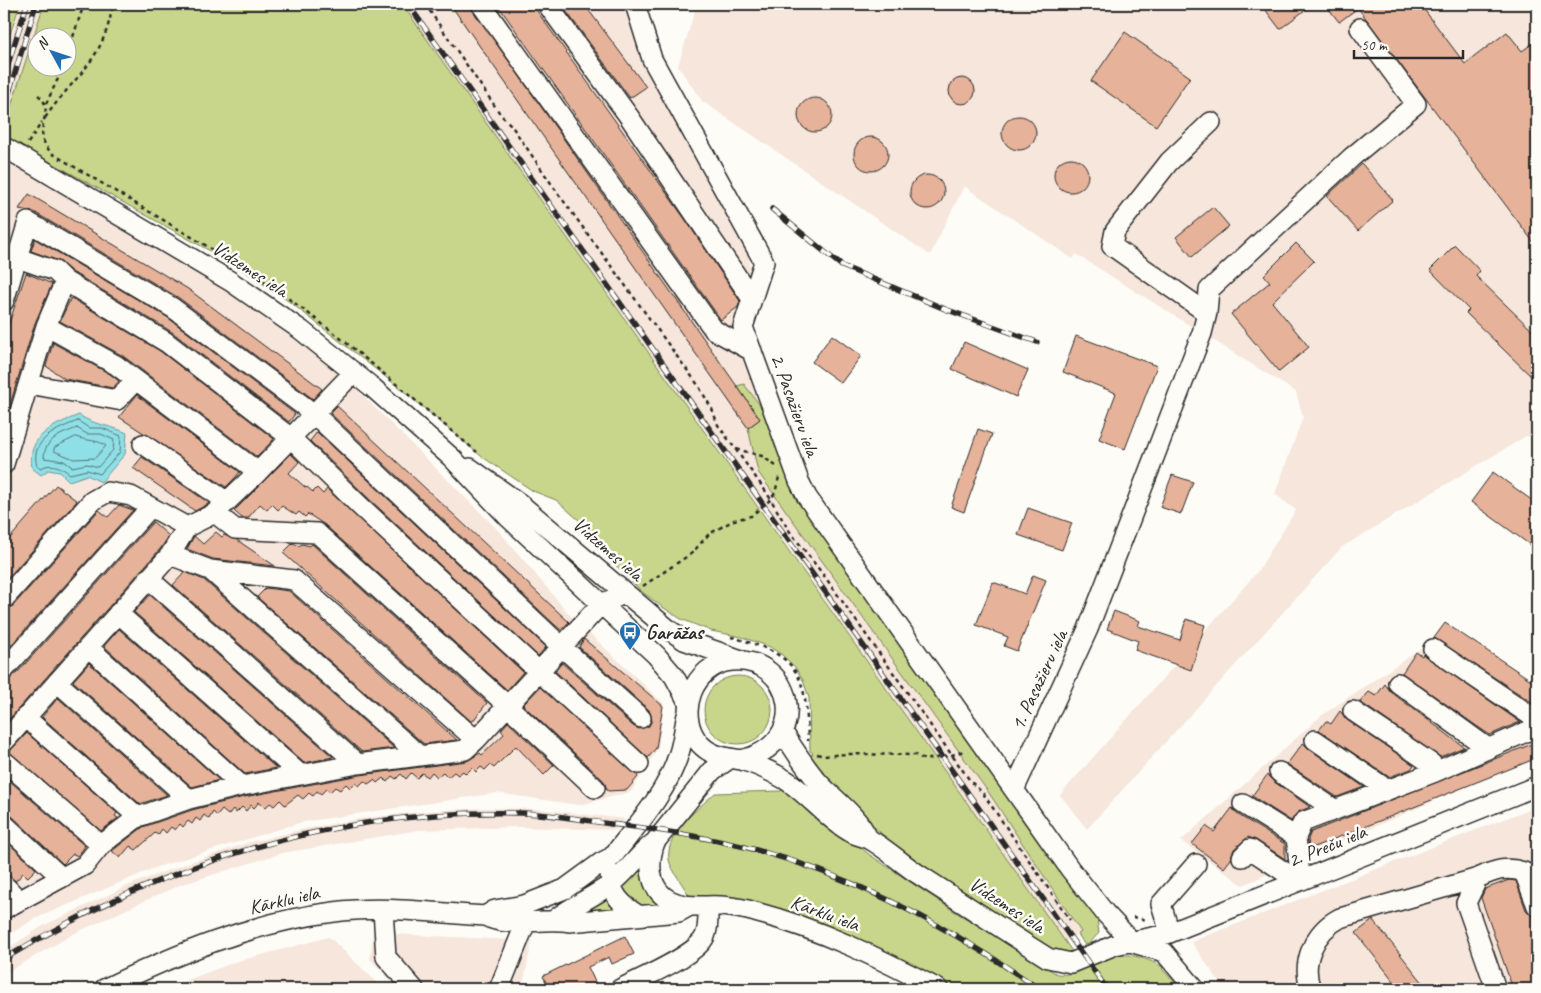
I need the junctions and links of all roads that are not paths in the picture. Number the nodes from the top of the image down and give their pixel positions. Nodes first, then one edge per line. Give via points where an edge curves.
1 (481, 4) edge
2 (547, 4) edge
3 (635, 4) edge
4 (1360, 28) dead end
5 (1211, 122) dead end
6 (4, 147) edge
7 (18, 258) junction
8 (65, 281) junction
9 (752, 299) junction
10 (4, 301) edge
11 (1207, 313) junction
12 (46, 326) junction
13 (752, 351) junction
14 (354, 372) junction
15 (136, 380) junction
16 (29, 384) junction
17 (313, 413) junction
18 (291, 438) junction
19 (143, 444) dead end
20 (452, 458) junction
21 (4, 464) edge
22 (258, 472) junction
23 (221, 507) junction
24 (150, 508) junction
25 (186, 527) junction
26 (170, 556) junction
27 (210, 570) junction
28 (148, 578) junction
29 (631, 592) junction
30 (4, 599) edge
31 (601, 604) junction
32 (118, 612) junction
33 (88, 647) junction
34 (563, 648) junction
35 (1433, 649) dead end
36 (742, 660) junction
37 (4, 670) edge
38 (540, 672) junction
39 (57, 682) junction
40 (1398, 683) dead end
41 (508, 706) junction
42 (688, 708) junction
43 (1353, 711) dead end
44 (25, 717) junction
45 (641, 718) dead end
46 (1537, 722) edge
47 (783, 732) junction
48 (476, 740) junction
49 (1315, 740) dead end
50 (4, 742) edge
51 (1489, 749) junction
52 (419, 755) junction
53 (735, 760) junction
54 (4, 761) edge
55 (358, 764) junction
56 (639, 764) dead end
57 (1279, 772) dead end
58 (1434, 772) junction
59 (301, 774) junction
60 (242, 786) junction
61 (1537, 786) edge
62 (595, 788) dead end
63 (1015, 788) junction
64 (1382, 791) junction
65 (189, 799) junction
66 (1243, 804) dead end
67 (1334, 809) junction
68 (138, 817) junction
69 (4, 824) edge
70 (1296, 837) junction
71 (869, 839) junction
72 (655, 842) junction
73 (101, 845) junction
74 (1242, 856) dead end
75 (612, 857) junction
76 (1196, 864) dead end
77 (62, 876) junction
78 (1478, 878) junction
79 (1298, 882) junction
80 (4, 885) edge
81 (610, 885) junction
82 (12, 904) edge
83 (1537, 906) edge
84 (688, 907) junction
85 (708, 907) junction
86 (383, 910) junction
87 (638, 915) junction
88 (485, 916) junction
89 (554, 920) junction
90 (526, 922) junction
91 (1170, 933) junction
92 (1133, 942) junction
93 (104, 989) edge
94 (414, 989) edge
95 (499, 989) edge
96 (620, 989) edge
97 (938, 989) edge
98 (1195, 989) edge
99 (1311, 989) edge
100 (1496, 989) edge

1 - 13 street via 714,330
2 - 9 street via 630,118
3 - 9 street, 2. Pasažieru iela via 652,59 764,262
4 - 11 street, 1. Pasažieru iela via 1416,104 1352,157 1221,277 1209,290
5 - 11 street via 1170,162 1115,231 1112,246
6 - 14 street, Vidzemes iela via 24,152 230,281 301,330
7 - 8 street via 55,271
7 - 10 street
7 - 17 street via 28,222 173,308
8 - 12 street
8 - 18 street via 166,342
9 - 13 street, 2. Pasažieru iela via 744,327
11 - 63 street, 1. Pasažieru iela via 1088,629
12 - 15 street via 116,365
12 - 16 street
13 - 63 street, 2. Pasažieru iela via 807,497
14 - 17 street
14 - 20 street, Vidzemes iela
15 - 16 street via 118,400
15 - 22 street
16 - 21 street
17 - 18 street
17 - 34 street
18 - 22 street
18 - 38 street
19 - 23 street
20 - 29 street, Vidzemes iela via 484,476
20 - 31 street, Vidzemes iela via 508,517
22 - 23 street
23 - 25 street
23 - 41 street via 236,529 317,533
24 - 25 street
24 - 30 street via 131,496 108,492 92,501
24 - 37 street
25 - 26 street
26 - 27 street
26 - 28 street
27 - 48 street via 294,580
27 - 52 street
28 - 32 street
28 - 55 street
29 - 31 street
29 - 36 street, Vidzemes iela via 646,613 684,640
31 - 34 street
31 - 42 street, Vidzemes iela via 674,676
32 - 33 street
32 - 59 street
33 - 39 street
33 - 60 street
34 - 38 street
34 - 45 street
35 - 46 street
36 - 42 street via 730,661 707,671 692,690
36 - 47 street, Vidzemes iela via 758,664 781,686 787,701
38 - 41 street
38 - 56 street
39 - 44 street
39 - 65 street
40 - 51 street
41 - 48 street
41 - 62 street
42 - 53 street, Vidzemes iela via 692,730 700,744 713,754
42 - 75 street, Kārklu iela via 680,753 670,775 658,797
43 - 58 street via 1432,764
44 - 50 street
44 - 68 street
46 - 51 street via 1526,732
47 - 53 street via 765,752
47 - 71 street, Vidzemes iela via 801,762 861,824
48 - 52 street via 465,750
49 - 64 street via 1381,785
51 - 58 street
52 - 55 street
53 - 71 street, Vidzemes iela via 785,780 854,834
53 - 72 street via 712,771
54 - 73 street
55 - 59 street
57 - 67 street
58 - 64 street
59 - 60 street
60 - 65 street
61 - 79 street, 2. Preču iela
63 - 92 street via 1070,869 1105,914
64 - 67 street
65 - 68 street
66 - 70 street
67 - 70 street via 1303,822
68 - 73 street
69 - 77 street
70 - 79 street
71 - 92 street, Vidzemes iela via 1048,958 1071,963 1115,945
72 - 81 street
72 - 84 street, Kārklu iela via 651,854 653,882 669,900
73 - 77 street via 85,865
74 - 79 street via 1250,849
75 - 81 street
75 - 88 street, Kārklu iela via 565,889
76 - 91 street via 1161,904
77 - 82 street
78 - 83 street via 1498,868 1524,872
78 - 99 street via 1328,924 1320,933 1311,954 1308,980
78 - 100 street via 1466,903
79 - 91 street, 2. Preču iela
80 - 82 street
81 - 87 street via 624,906
81 - 89 street
84 - 85 street, Kārklu iela
84 - 87 street, Kārklu iela via 679,912
85 - 96 street via 703,941 686,954
85 - 97 street, Kārklu iela via 722,906 754,912 816,932 878,957
86 - 88 street, Kārklu iela
86 - 93 street, Kārklu iela via 334,912 283,921 190,950
86 - 94 street via 386,957
87 - 89 street, Kārklu iela via 569,922
88 - 90 street, Kārklu iela via 494,921
89 - 90 street, Kārklu iela
90 - 95 street
91 - 92 street, 2. Preču iela
92 - 98 street via 1164,952

